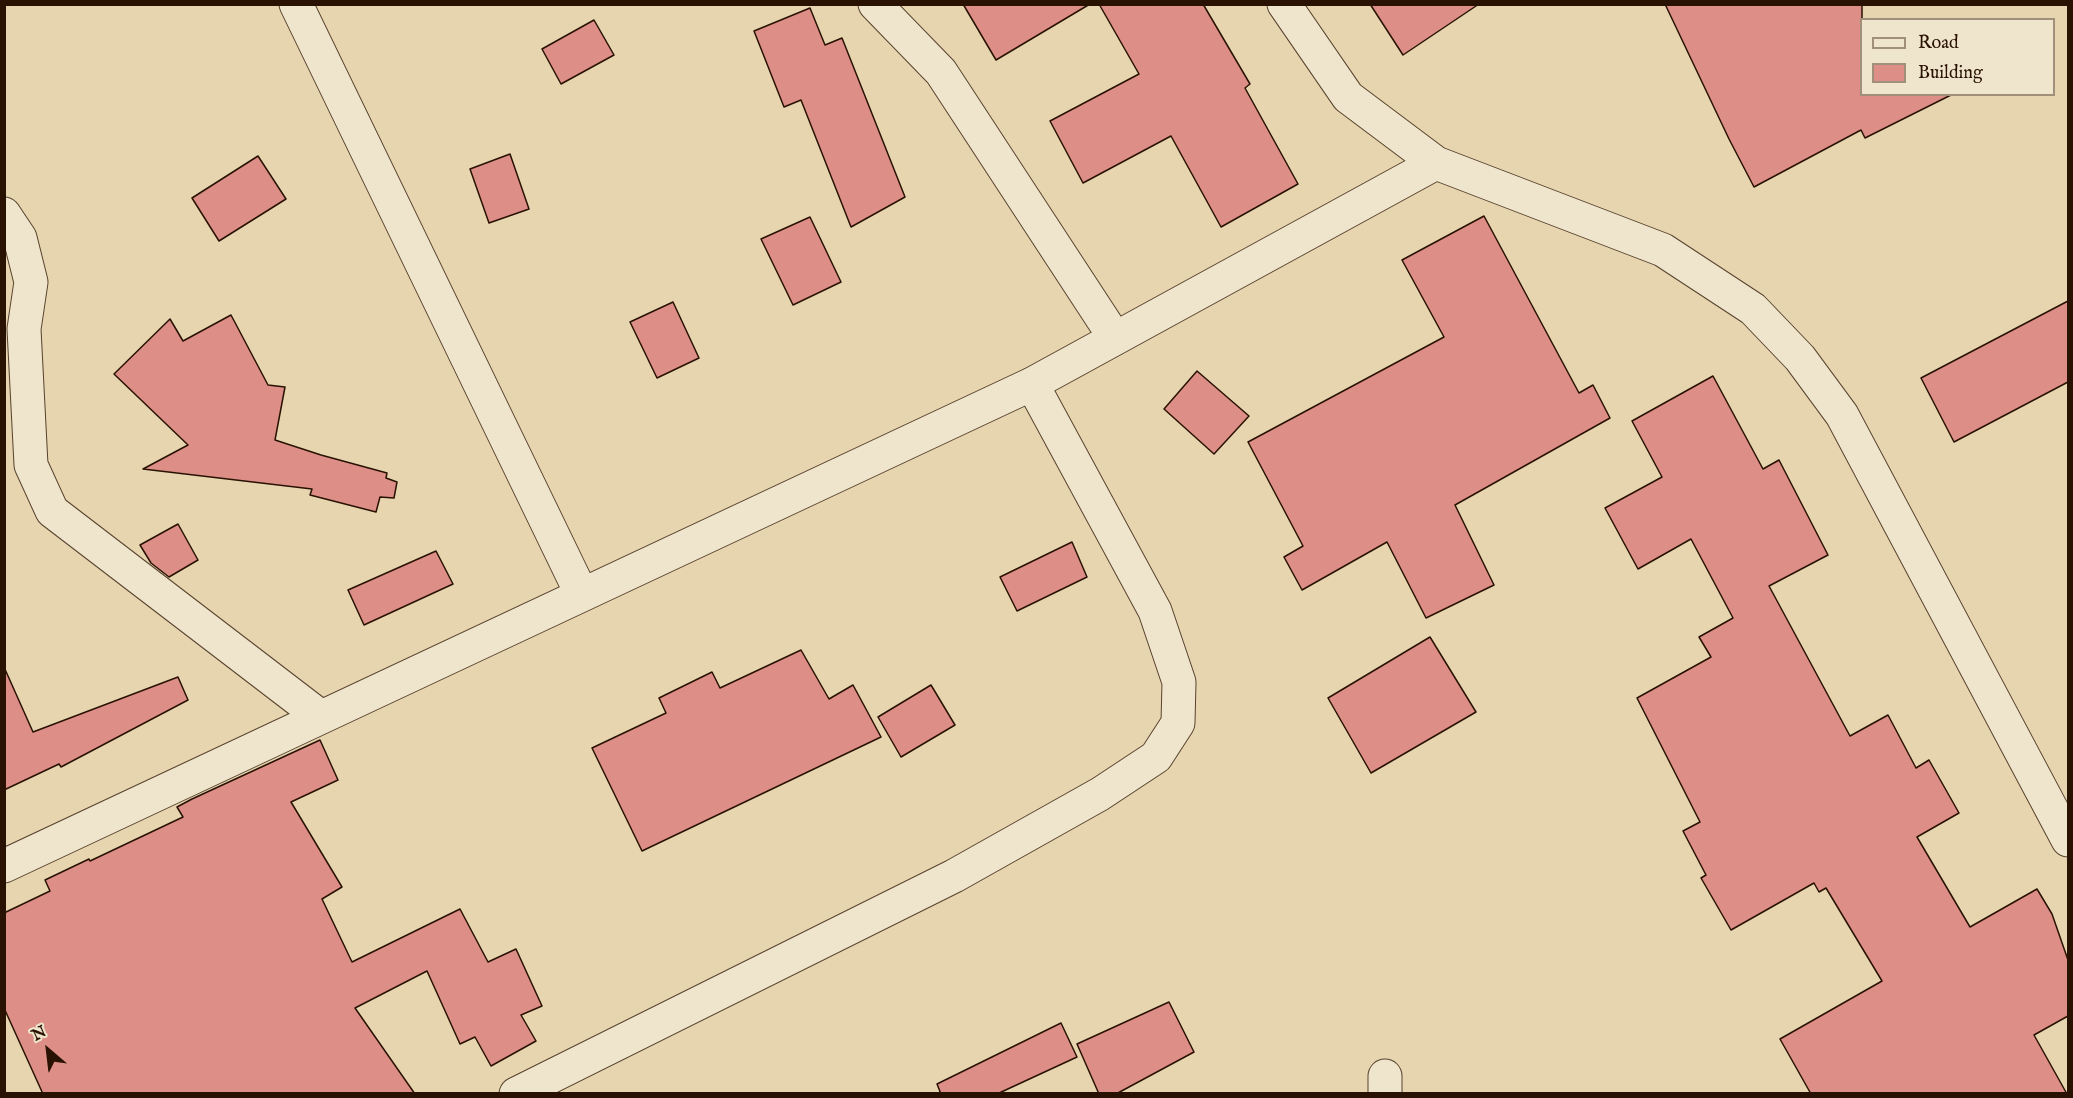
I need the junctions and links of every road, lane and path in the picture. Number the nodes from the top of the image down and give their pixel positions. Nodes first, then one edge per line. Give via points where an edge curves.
1 (297, 4) edge
2 (875, 4) edge
3 (1284, 4) edge
4 (1436, 163) junction
5 (4, 214) edge
6 (1115, 338) junction
7 (1032, 384) junction
8 (582, 595) junction
9 (321, 717) junction
10 (2068, 839) edge
11 (4, 866) edge
12 (516, 1094) edge

1 - 8 street
2 - 6 street via 941,72
3 - 4 street via 1348,97
4 - 6 street
4 - 10 street via 1663,250 1753,309 1800,358 1842,415
5 - 9 street via 20,238 32,282 24,329 29,445 31,465 52,511
6 - 7 street
7 - 8 street
7 - 12 street via 1155,611 1179,682 1178,723 1156,757 1100,794 954,876
8 - 9 street
9 - 11 street

